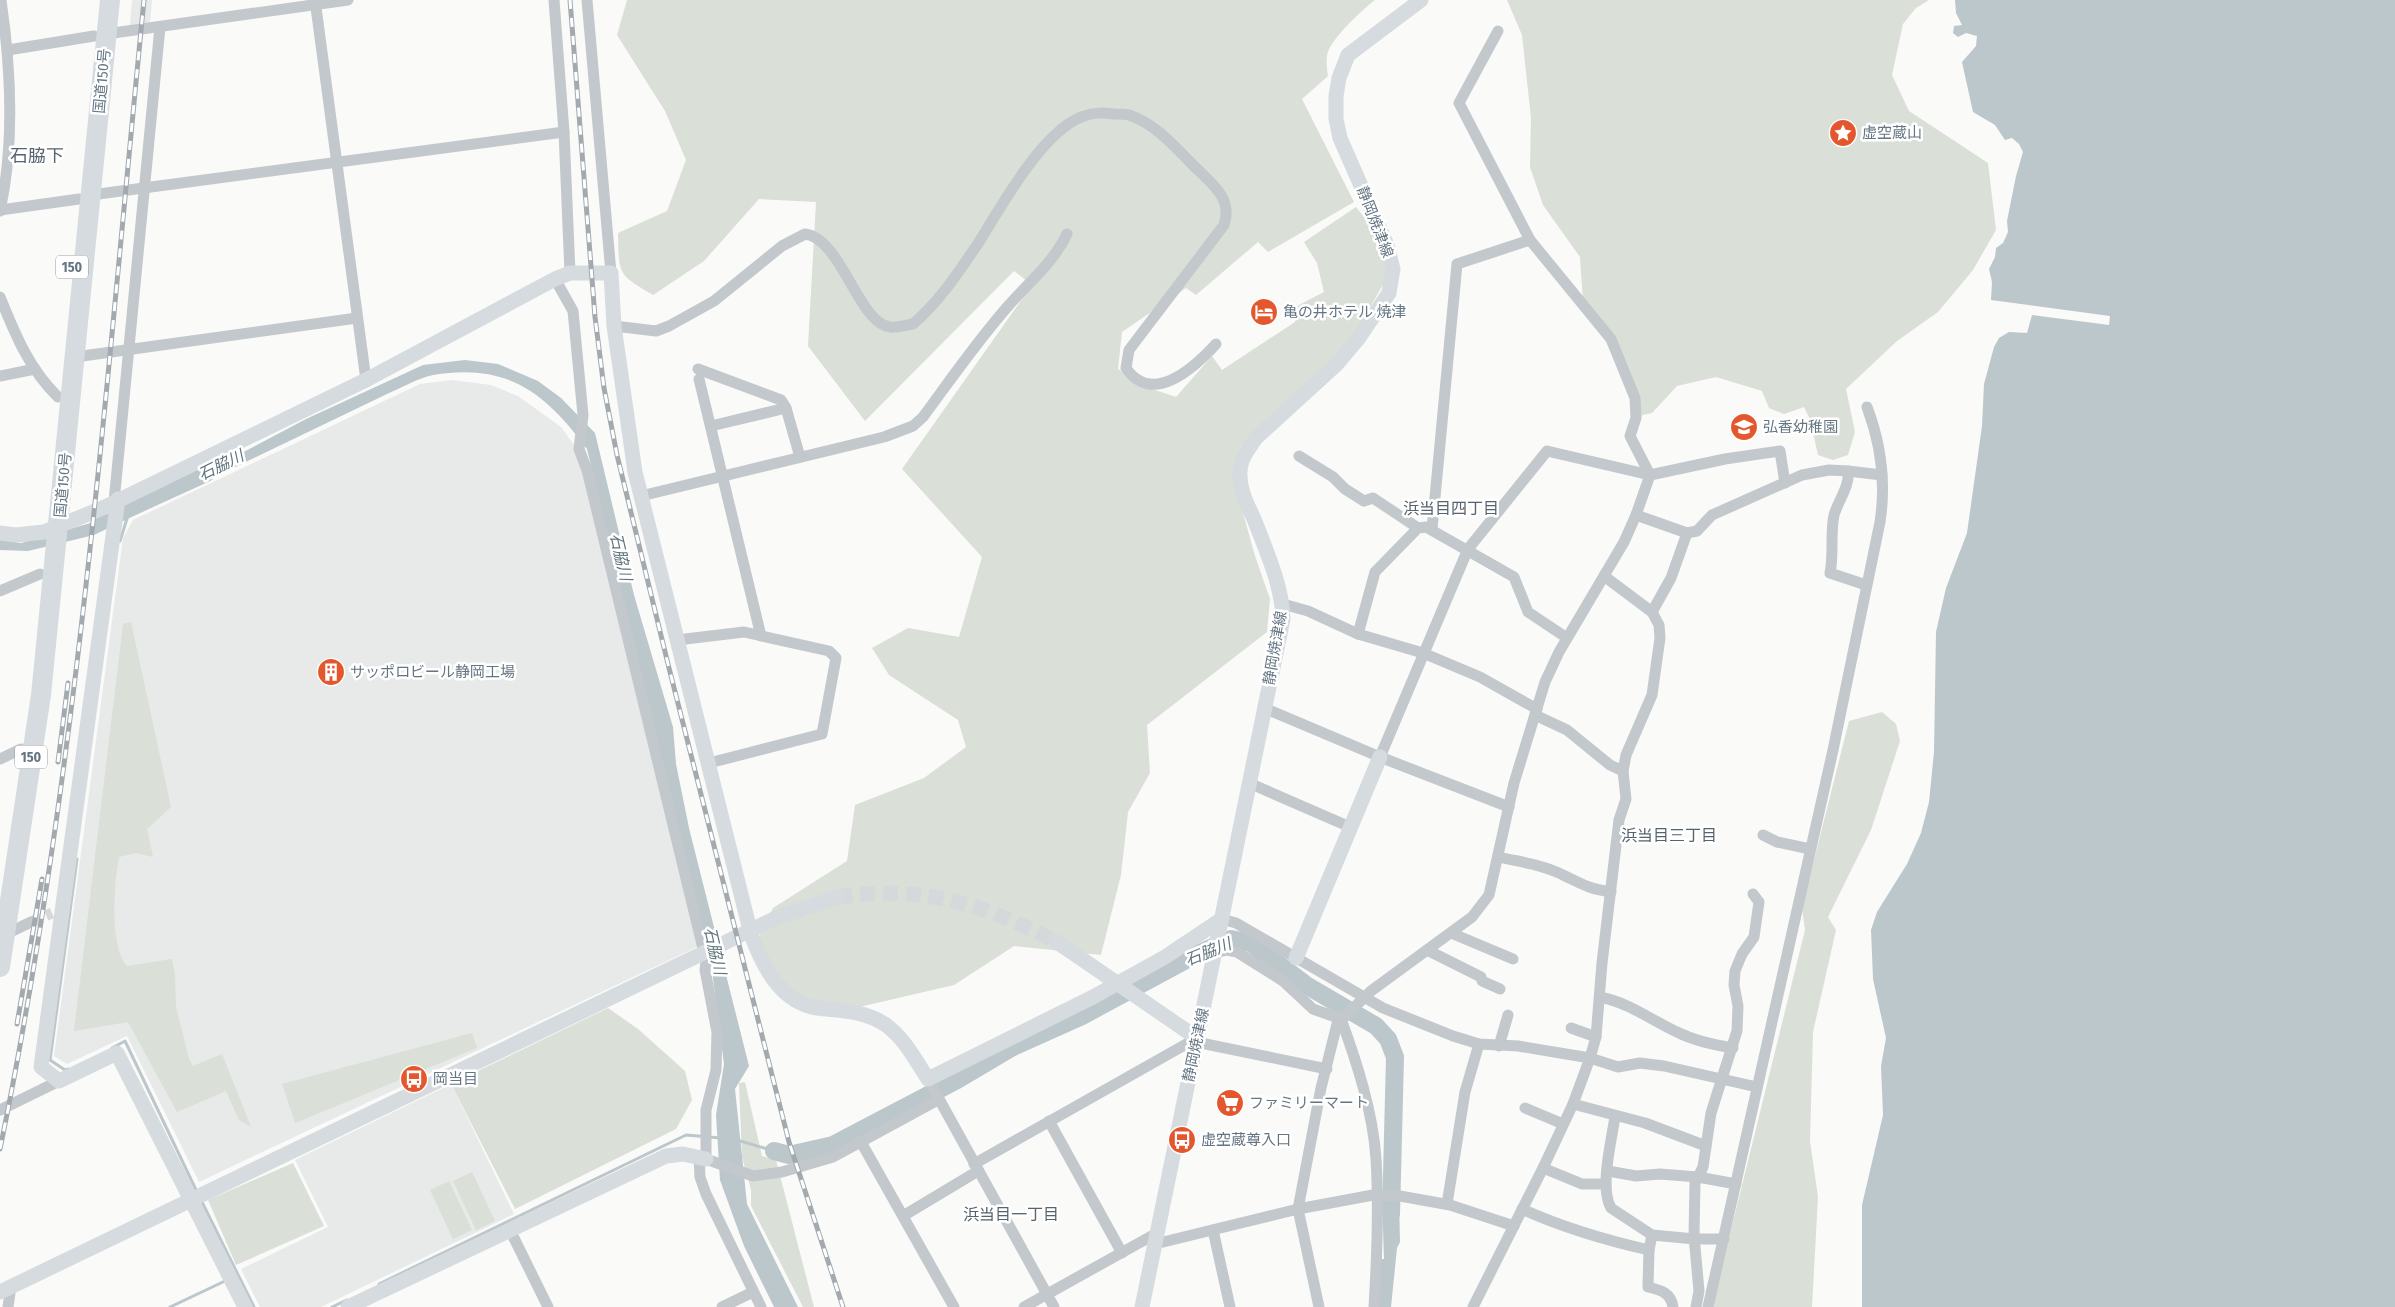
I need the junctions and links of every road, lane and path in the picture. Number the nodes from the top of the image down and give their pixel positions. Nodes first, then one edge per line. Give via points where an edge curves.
1 (1, 0) edge
2 (98, 0) edge
3 (110, 0) edge
4 (348, 0) edge
5 (554, 0) edge
6 (587, 0) edge
7 (1421, 0) edge
8 (315, 2) edge
9 (160, 27) junction
10 (1498, 31) dead end
11 (100, 35) junction
12 (8, 50) junction
13 (4, 100) edge
14 (564, 132) junction
15 (336, 162) junction
16 (144, 188) junction
17 (85, 197) junction
18 (0, 210) edge
19 (1067, 234) dead end
20 (1530, 240) junction
21 (611, 273) junction
22 (563, 276) junction
23 (0, 297) edge
24 (357, 318) junction
25 (614, 326) junction
26 (1216, 344) dead end
27 (128, 350) junction
28 (75, 357) junction
29 (35, 369) junction
30 (0, 376) edge
31 (366, 380) junction
32 (58, 397) junction
33 (1867, 407) dead end
34 (786, 408) junction
35 (711, 426) junction
36 (1300, 456) dead end
37 (800, 457) junction
38 (1848, 471) junction
39 (1650, 475) junction
40 (1882, 475) junction
41 (722, 476) junction
42 (1785, 483) junction
43 (641, 496) junction
44 (116, 500) junction
45 (1636, 515) junction
46 (1418, 528) junction
47 (1432, 529) junction
48 (0, 533) edge
49 (1687, 533) junction
50 (51, 536) junction
51 (1468, 549) junction
52 (40, 574) junction
53 (1604, 576) junction
54 (1866, 585) junction
55 (0, 591) edge
56 (1283, 604) junction
57 (1652, 612) junction
58 (1358, 634) junction
59 (761, 636) junction
60 (1567, 638) junction
61 (677, 640) junction
62 (1423, 653) junction
63 (1264, 708) junction
64 (1536, 712) junction
65 (21, 749) junction
66 (1380, 757) junction
67 (0, 759) edge
68 (709, 763) junction
69 (1623, 771) junction
70 (1249, 783) junction
71 (1509, 806) junction
72 (1350, 827) junction
73 (1764, 835) dead end
74 (1810, 849) junction
75 (1499, 857) junction
76 (1611, 892) junction
77 (1753, 894) dead end
78 (0, 896) edge
79 (837, 897) tunnel mouth
80 (31, 922) tunnel mouth
81 (1221, 925) junction
82 (1451, 933) junction
83 (6, 934) junction
84 (1057, 942) tunnel mouth
85 (1427, 950) junction
86 (1215, 952) junction
87 (1296, 958) junction
88 (1512, 959) dead end
89 (0, 967) edge
90 (1124, 988) junction
91 (1500, 990) dead end
92 (1365, 996) junction
93 (1600, 997) junction
94 (1508, 1016) dead end
95 (1341, 1019) junction
96 (1571, 1028) dead end
97 (1596, 1037) junction
98 (1196, 1040) junction
99 (1479, 1044) junction
100 (1499, 1046) junction
101 (1733, 1048) junction
102 (1590, 1058) junction
103 (1326, 1069) junction
104 (1723, 1079) junction
105 (928, 1080) junction
106 (59, 1081) junction
107 (1757, 1087) junction
108 (938, 1100) junction
109 (1572, 1104) junction
110 (1525, 1108) dead end
111 (0, 1110) edge
112 (1615, 1116) junction
113 (1049, 1121) junction
114 (1563, 1124) junction
115 (860, 1142) junction
116 (1706, 1146) junction
117 (704, 1154) junction
118 (976, 1167) junction
119 (1543, 1168) junction
120 (1608, 1171) junction
121 (1698, 1177) junction
122 (1606, 1184) junction
123 (1736, 1184) junction
124 (1378, 1195) junction
125 (192, 1200) junction
126 (1447, 1204) junction
127 (1522, 1209) junction
128 (1298, 1210) junction
129 (903, 1216) junction
130 (1514, 1226) junction
131 (510, 1230) junction
132 (1214, 1230) junction
133 (1652, 1235) junction
134 (1156, 1238) junction
135 (1695, 1239) junction
136 (1724, 1239) junction
137 (1649, 1250) junction
138 (1122, 1253) junction
139 (5, 1289) edge
140 (754, 1292) junction
141 (1047, 1294) junction
142 (8, 1307) edge
143 (245, 1307) edge
144 (348, 1307) edge
145 (548, 1307) edge
146 (722, 1307) edge
147 (761, 1307) edge
148 (954, 1307) edge
149 (1024, 1307) edge
150 (1054, 1307) edge
151 (1142, 1307) edge
152 (1230, 1307) edge
153 (1319, 1307) edge
154 (1374, 1307) edge
155 (1472, 1307) edge
156 (1673, 1307) edge
157 (1696, 1307) edge
158 (1708, 1307) edge

1 - 12 street
2 - 11 highway, 国道150号 / 150
3 - 11 highway, 国道150号 / 150
4 - 8 street
5 - 14 street
6 - 21 street
7 - 56 street, 静岡焼津線 via 1348,55 1336,96 1340,138 1387,245 1392,269 1389,293 1337,364 1256,438 1246,450 1240,470 1240,488
8 - 9 street
8 - 15 street
9 - 11 street
9 - 16 street
10 - 20 street via 1459,103
11 - 12 street
11 - 17 highway, 国道150号 / 150
12 - 13 street
13 - 18 street via 8,150
14 - 15 street
14 - 22 street
15 - 16 street
15 - 24 street
16 - 17 street
16 - 27 street
17 - 18 street
17 - 28 highway, 国道150号 / 150
17 - 32 highway, 国道150号 / 150
19 - 37 street via 1048,266 1009,305 913,426 884,437
20 - 39 street via 1612,339 1635,398 1636,418 1630,436
20 - 47 street via 1457,264
21 - 22 street
21 - 25 street
22 - 31 street
22 - 117 street via 572,311 583,416 579,449 587,470 706,961 716,1032 716,1070 706,1110
23 - 29 street via 19,343
24 - 27 street
24 - 31 street
25 - 26 street via 656,331 669,326 714,301 782,246 804,234 820,239 828,248 864,305 878,321 889,328 913,324 954,278 1017,180 1042,149 1067,126 1083,116 1098,113 1128,115 1156,129 1226,201 1224,225 1129,350 1126,368 1139,381 1161,384 1176,379 1200,362
25 - 43 street
27 - 28 street
27 - 44 street
28 - 50 highway, 国道150号 / 150
29 - 30 street
29 - 32 street
31 - 44 street
32 - 50 highway, 国道150号 / 150
33 - 40 street via 1879,444
34 - 35 street
34 - 35 street via 781,400 698,374
34 - 37 street
35 - 41 street
36 - 46 street via 1364,501 1373,498
37 - 41 street
38 - 40 street
38 - 42 street via 1829,470 1802,475
38 - 54 street via 1849,478 1834,517 1830,574
39 - 42 street via 1780,451
39 - 45 street
39 - 51 street via 1547,451
40 - 54 street via 1880,522
41 - 43 street
41 - 59 street
42 - 49 street via 1712,515 1697,531
43 - 61 street
44 - 50 street
44 - 106 street via 57,912 41,1067
45 - 49 street
45 - 53 street
46 - 47 street
46 - 58 street via 1374,572
47 - 51 street
48 - 50 street
49 - 57 street via 1671,578
50 - 52 highway, 国道150号 / 150
50 - 83 highway, 国道150号 / 150 via 41,695
51 - 60 street via 1514,577 1528,612
51 - 62 street
52 - 55 street
52 - 65 highway, 国道150号 / 150
53 - 57 street
53 - 60 street
54 - 74 street
56 - 58 street via 1308,611
56 - 63 street, 静岡焼津線 via 1283,618
57 - 69 street via 1659,625 1660,638 1652,696 1629,748
58 - 62 street
59 - 61 street via 744,632
59 - 68 street via 829,651 836,658 822,734
60 - 64 street
61 - 68 street
62 - 64 street via 1480,677
62 - 66 street
63 - 66 street
63 - 70 street, 静岡焼津線
64 - 69 street via 1567,730 1610,765
64 - 71 street
65 - 67 street
65 - 78 highway, 国道150号 / 150
66 - 71 street
66 - 72 street
68 - 105 street via 751,934 769,974 786,992 804,1004 858,1012 885,1025 907,1047
69 - 76 street via 1626,798 1619,820
70 - 72 street
70 - 81 street, 静岡焼津線
71 - 75 street
72 - 87 street
73 - 74 street via 1777,842
74 - 107 street
75 - 76 street via 1546,868 1589,889
75 - 82 street via 1493,884 1481,909
76 - 93 street
77 - 101 street via 1759,902 1754,937 1735,971 1738,1006
79 - 125 street via 776,918
80 - 83 street
81 - 86 street, 静岡焼津線
81 - 87 street via 1236,923
81 - 90 street via 1165,957
82 - 85 street
82 - 88 street
83 - 89 highway, 国道150号 / 150
84 - 90 street
85 - 91 street
85 - 92 street
86 - 95 street via 1237,952 1283,981 1314,1009
86 - 98 street, 静岡焼津線
87 - 92 street
90 - 98 street
90 - 105 street
92 - 95 street
92 - 99 street via 1406,1018
93 - 97 street
93 - 101 street via 1637,1009 1694,1040
94 - 100 street
95 - 103 street
95 - 124 street via 1372,1128
96 - 97 street
97 - 102 street
98 - 103 street
98 - 113 street
98 - 134 street, 静岡焼津線
99 - 100 street
99 - 126 street via 1464,1092
100 - 102 street
101 - 104 street
102 - 104 street via 1618,1067 1640,1063
102 - 109 street
103 - 128 street
104 - 107 street
104 - 116 street
105 - 108 street
106 - 111 street
106 - 125 street via 116,1053
107 - 123 street
108 - 115 street
108 - 118 street
109 - 112 street
109 - 114 street
110 - 114 street
112 - 116 street
112 - 120 street
113 - 118 street
113 - 138 street
114 - 119 street
115 - 117 street via 832,1157 782,1172 753,1176
115 - 129 street
116 - 121 street
117 - 131 street via 666,1156
117 - 140 street via 700,1177 706,1194
118 - 129 street
118 - 141 street
119 - 122 street via 1582,1184
119 - 127 street
120 - 121 street via 1636,1176
120 - 122 street
121 - 123 street
121 - 135 street via 1695,1183
122 - 133 street via 1611,1208
123 - 136 street
124 - 126 street
124 - 128 street
124 - 154 street
125 - 139 street
125 - 143 street
126 - 130 street
127 - 130 street
127 - 137 street via 1556,1225
128 - 132 street
128 - 153 street
129 - 148 street
130 - 155 street
131 - 144 street
131 - 145 street
132 - 134 street
132 - 152 street
133 - 135 street
133 - 137 street
134 - 138 street
134 - 151 street, 静岡焼津線
135 - 136 street
135 - 157 street via 1699,1291
136 - 158 street
137 - 156 street via 1648,1287 1667,1294
138 - 141 street
139 - 142 street
140 - 146 street
140 - 147 street
141 - 149 street
141 - 150 street

